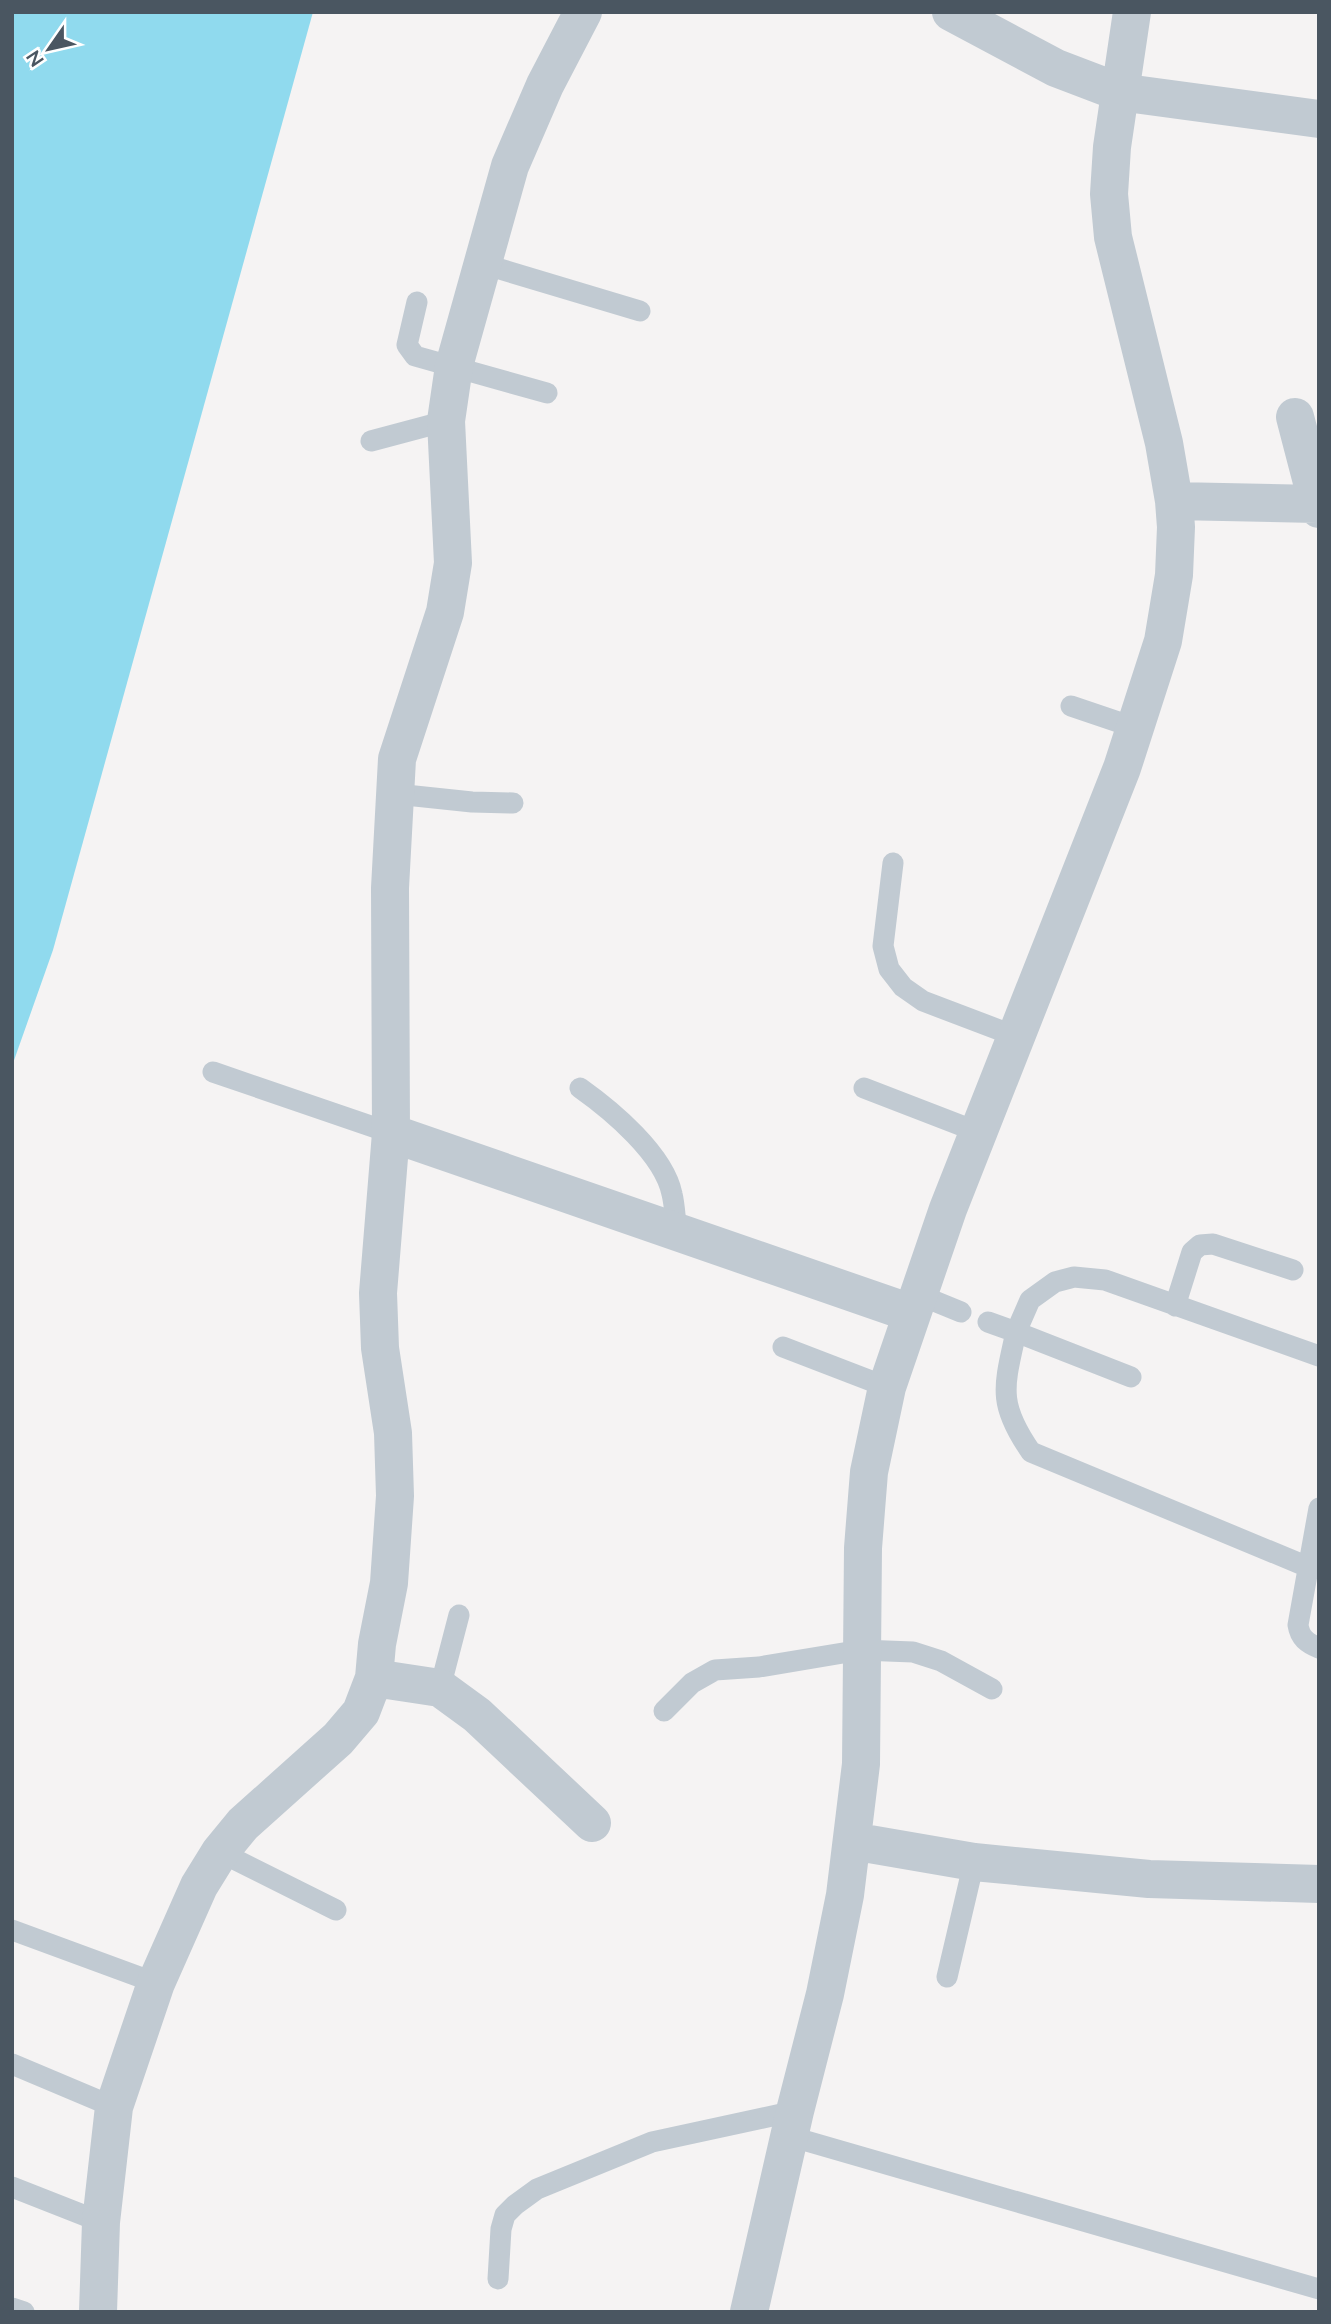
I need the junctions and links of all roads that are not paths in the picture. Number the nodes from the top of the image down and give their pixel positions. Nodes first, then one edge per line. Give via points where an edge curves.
1 (583, 12) edge
2 (951, 12) edge
3 (1132, 12) edge
4 (1119, 92) junction
5 (1319, 119) edge
6 (483, 264) junction
7 (417, 302) dead end
8 (640, 311) dead end
9 (454, 366) junction
10 (547, 393) dead end
11 (1295, 417) dead end
12 (446, 421) junction
13 (371, 441) dead end
14 (1174, 501) junction
15 (1318, 506) edge
16 (1071, 706) dead end
17 (1136, 728) junction
18 (396, 794) junction
19 (513, 803) dead end
20 (893, 863) dead end
21 (1015, 1036) junction
22 (213, 1072) dead end
23 (580, 1088) dead end
24 (864, 1088) dead end
25 (978, 1132) junction
26 (391, 1133) junction
27 (677, 1232) junction
28 (1293, 1270) dead end
29 (914, 1304) junction
30 (1175, 1306) junction
31 (961, 1312) dead end
32 (988, 1322) dead end
33 (1016, 1332) junction
34 (783, 1347) dead end
35 (1319, 1356) edge
36 (1131, 1377) dead end
37 (887, 1387) junction
38 (1319, 1507) edge
39 (1308, 1567) junction
40 (460, 1615) dead end
41 (1319, 1648) edge
42 (862, 1650) junction
43 (374, 1678) junction
44 (440, 1688) junction
45 (992, 1689) dead end
46 (664, 1712) dead end
47 (592, 1823) dead end
48 (852, 1841) junction
49 (220, 1852) junction
50 (974, 1862) junction
51 (1319, 1884) edge
52 (336, 1910) dead end
53 (12, 1930) edge
54 (947, 1977) dead end
55 (156, 1983) junction
56 (12, 2064) edge
57 (114, 2107) junction
58 (792, 2124) junction
59 (12, 2187) edge
60 (101, 2222) junction
61 (498, 2279) dead end
62 (1319, 2289) edge
63 (12, 2308) edge
64 (24, 2312) edge
65 (98, 2312) edge
66 (749, 2312) edge

1 - 6 street via 510,166
2 - 4 street via 1056,68
3 - 4 street
4 - 5 street
4 - 14 street via 1109,194 1113,237
6 - 8 lane
6 - 9 street
7 - 9 lane via 407,345 415,356
9 - 10 lane
9 - 12 street
11 - 15 street
12 - 13 lane
12 - 18 street via 453,563 445,612 397,759
14 - 15 street
14 - 17 street via 1174,575 1163,641
16 - 17 lane
17 - 21 street
18 - 19 lane
18 - 26 street via 390,888
20 - 21 lane via 883,946 889,969 903,987 923,1001
21 - 25 street
22 - 26 lane
23 - 27 lane via 611,1110 664,1173 672,1193
24 - 25 lane
25 - 29 street
26 - 27 street
26 - 43 street via 379,1293 395,1496 389,1583
27 - 29 street
28 - 30 lane via 1213,1244 1200,1245 1192,1252
29 - 31 lane
29 - 37 street
30 - 33 lane via 1105,1280 1074,1277 1055,1282 1030,1300
30 - 35 lane
32 - 33 lane
33 - 36 lane
33 - 39 lane via 1005,1384 1008,1409 1013,1427 1031,1452
34 - 37 lane
37 - 42 street via 869,1472
38 - 39 lane
39 - 41 lane via 1298,1625 1308,1644
40 - 44 lane
42 - 45 lane via 913,1652 941,1661
42 - 46 lane via 715,1670 692,1683
42 - 48 street via 861,1765
43 - 44 street
43 - 49 street via 361,1712 338,1739 243,1824
44 - 47 street via 477,1715
48 - 50 street
48 - 58 street via 825,1993
49 - 52 lane
49 - 55 street via 199,1886
50 - 51 street via 1149,1879
50 - 54 lane
53 - 55 lane
55 - 57 street
56 - 57 lane
57 - 60 street
58 - 61 lane via 652,2142 537,2189 505,2215
58 - 62 lane
58 - 66 street
59 - 60 lane
60 - 65 street
63 - 64 lane

